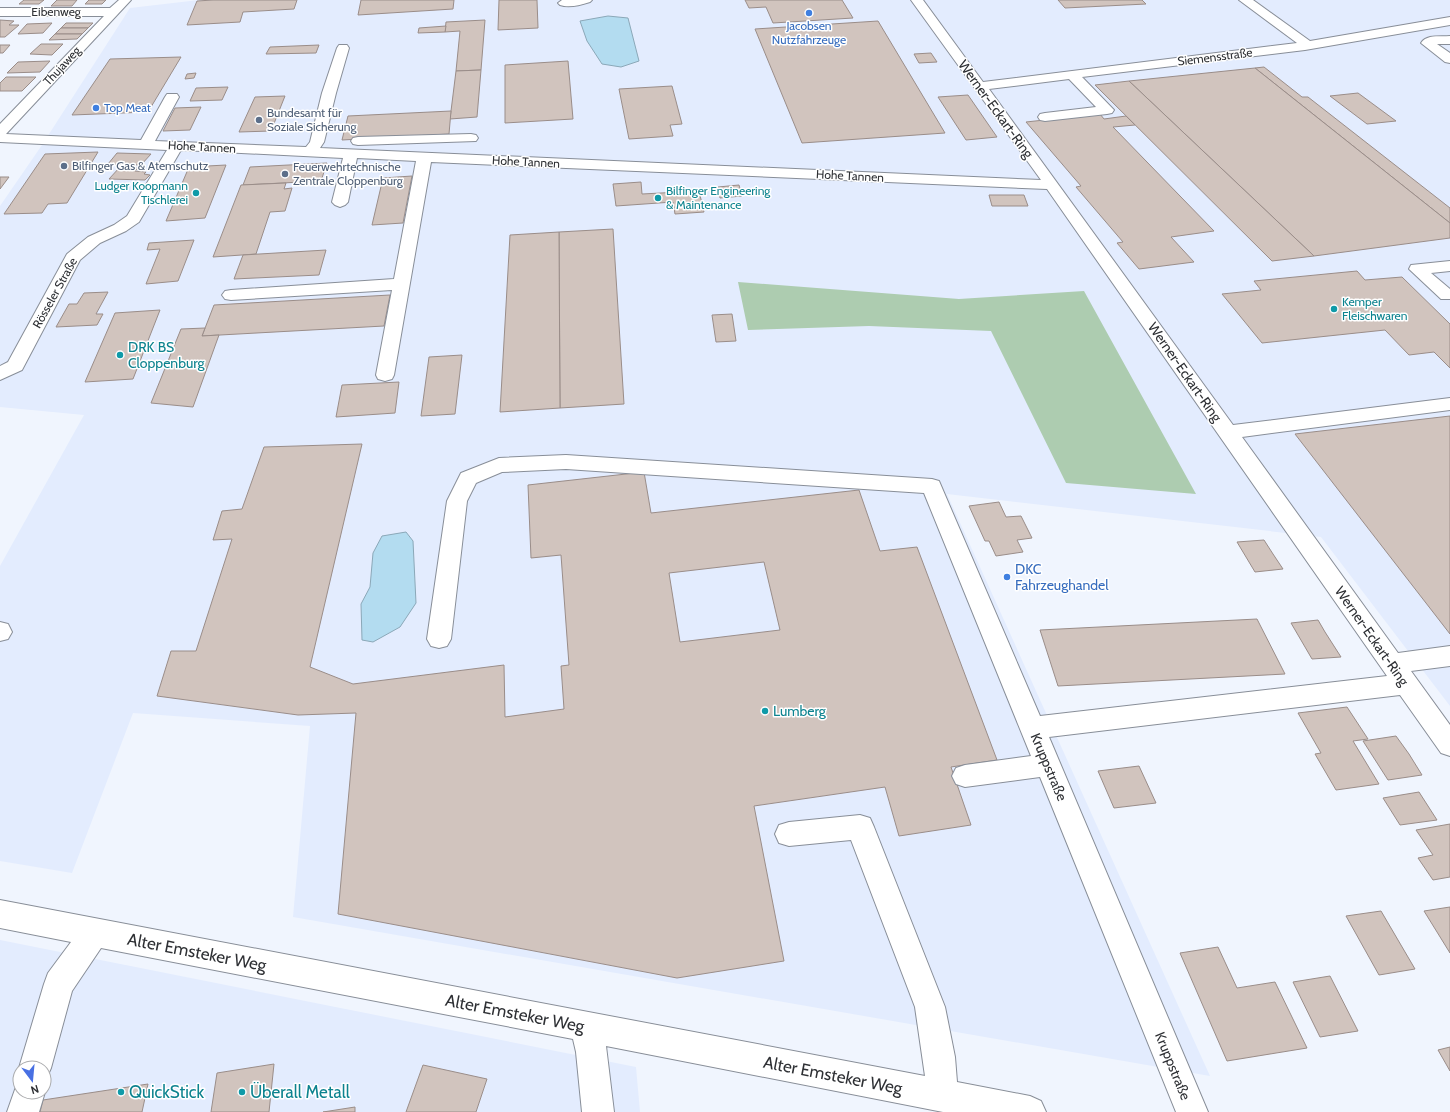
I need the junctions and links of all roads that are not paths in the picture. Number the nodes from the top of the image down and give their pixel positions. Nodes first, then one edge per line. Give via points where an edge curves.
1 (125, 0) edge
2 (586, 0) edge
3 (917, 0) edge
4 (1245, 0) edge
5 (564, 2) dead end
6 (0, 12) edge
7 (113, 12) junction
8 (1450, 21) edge
9 (1450, 40) edge
10 (1307, 45) junction
11 (343, 48) dead end
12 (1450, 59) edge
13 (1072, 75) junction
14 (979, 86) junction
15 (172, 97) dead end
16 (1045, 117) dead end
17 (0, 132) edge
18 (0, 138) edge
19 (471, 138) dead end
20 (145, 145) junction
21 (176, 146) junction
22 (314, 147) junction
23 (351, 154) junction
24 (424, 157) junction
25 (1052, 185) junction
26 (340, 202) dead end
27 (1450, 266) edge
28 (402, 284) junction
29 (231, 295) dead end
30 (1447, 295) dead end
31 (0, 374) edge
32 (385, 375) dead end
33 (1450, 404) edge
34 (1228, 432) junction
35 (439, 639) dead end
36 (1450, 656) edge
37 (1392, 664) junction
38 (1406, 684) junction
39 (1032, 728) junction
40 (1450, 745) edge
41 (1048, 765) junction
42 (965, 776) dead end
43 (789, 834) dead end
44 (0, 914) edge
45 (94, 932) junction
46 (586, 1027) junction
47 (38, 1060) edge
48 (943, 1096) junction
49 (27, 1100) edge
50 (23, 1112) edge
51 (598, 1112) edge
52 (1030, 1112) edge
53 (1192, 1112) edge

1 - 7 street, Thujaweg
2 - 5 street
3 - 14 street, Werner-Eckart-Ring
4 - 10 street
6 - 7 street, Eibenweg
7 - 17 street, Thujaweg
8 - 10 street, Siemensstraße
9 - 12 street via 1427,43
10 - 13 street, Siemensstraße
11 - 22 street
13 - 14 street, Siemensstraße
13 - 16 street via 1107,110
14 - 25 street, Werner-Eckart-Ring
15 - 20 street
18 - 20 street, Hohe Tannen
19 - 22 street
20 - 21 street, Hohe Tannen
21 - 22 street, Hohe Tannen
21 - 31 street, Rösseler Straße via 134,218 120,228 94,240 73,257 15,366
22 - 23 street, Hohe Tannen
23 - 24 street, Hohe Tannen
23 - 26 street
24 - 25 street, Hohe Tannen
24 - 28 street
25 - 34 street, Werner-Eckart-Ring
27 - 30 street via 1418,269
28 - 29 street
28 - 32 street
33 - 34 street
34 - 37 street, Werner-Eckart-Ring
35 - 39 street, Kruppstraße via 457,501 468,478 499,465 566,462 932,486
36 - 37 street
37 - 38 street, Werner-Eckart-Ring
38 - 39 street
38 - 40 street, Werner-Eckart-Ring
39 - 41 street, Kruppstraße
41 - 42 street
41 - 53 street, Kruppstraße
43 - 48 street via 860,827 930,1007
44 - 45 street, Alter Emsteker Weg
45 - 46 street, Alter Emsteker Weg
45 - 47 street via 59,984
46 - 48 street, Alter Emsteker Weg
46 - 51 street via 592,1052
48 - 52 street, Alter Emsteker Weg
49 - 50 street

